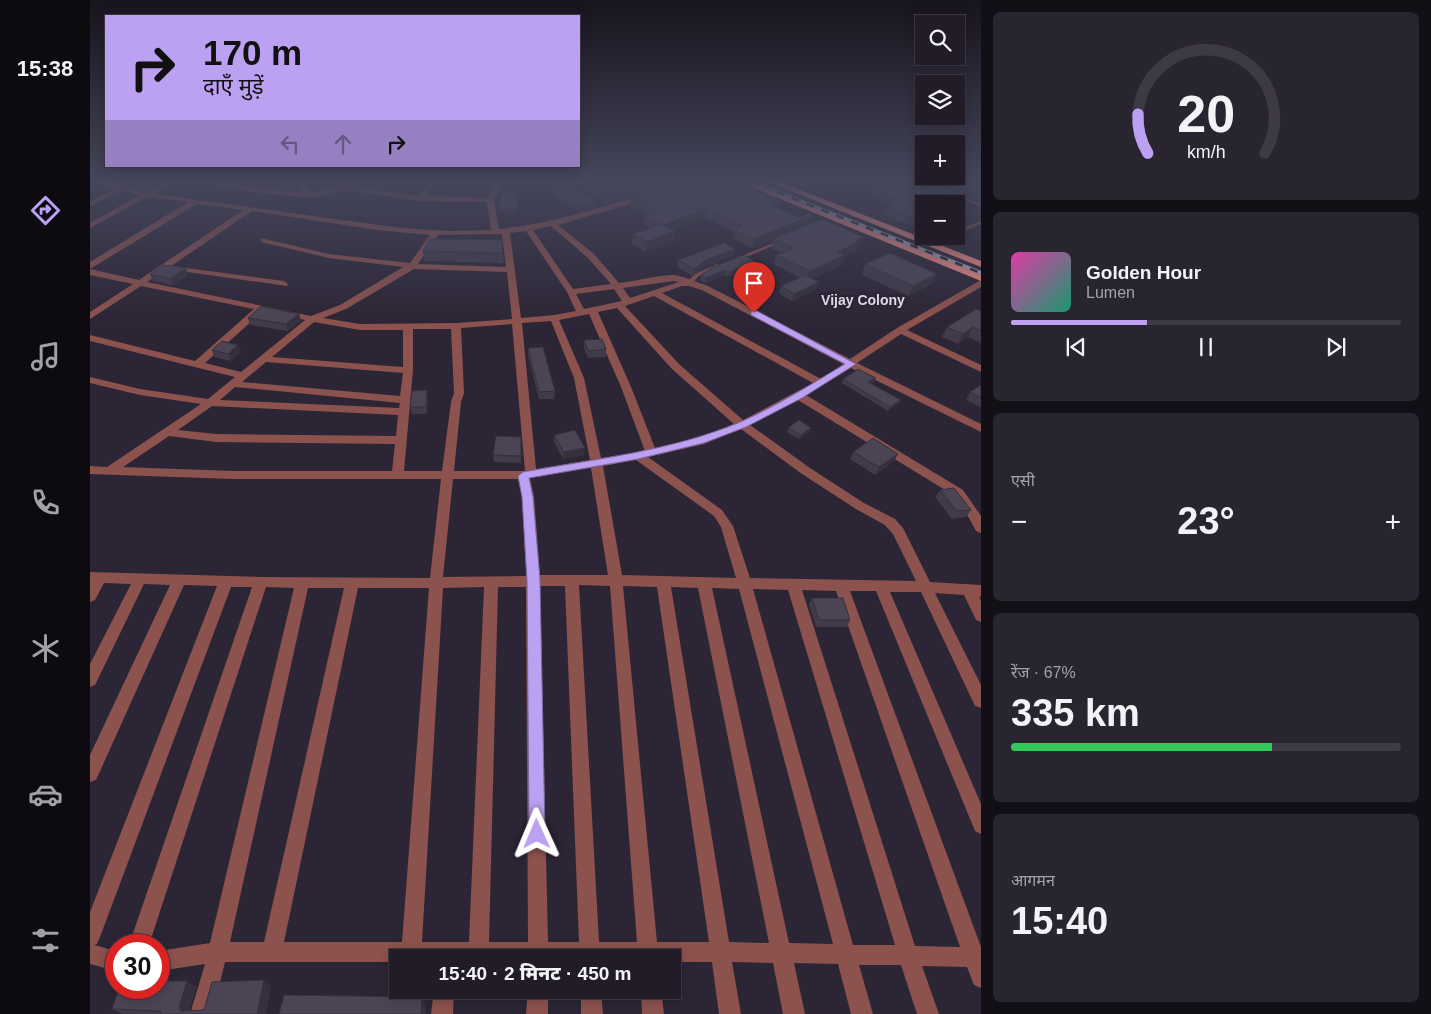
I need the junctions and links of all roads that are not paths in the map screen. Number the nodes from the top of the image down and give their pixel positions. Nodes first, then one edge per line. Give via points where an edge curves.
1 (153, 227) edge
2 (223, 227) edge
3 (382, 227) edge
4 (494, 227) edge
5 (532, 227) edge
6 (556, 227) edge
7 (846, 227) edge
8 (886, 227) edge
9 (528, 228) junction
10 (506, 231) junction
11 (436, 232) junction
12 (495, 232) junction
13 (915, 239) edge
14 (264, 240) dead end
15 (783, 240) edge
16 (931, 245) edge
17 (732, 260) edge
18 (724, 264) edge
19 (981, 264) edge
20 (90, 266) edge
21 (412, 266) junction
22 (163, 267) junction
23 (511, 270) junction
24 (90, 272) edge
25 (981, 278) edge
26 (140, 282) junction
27 (687, 283) junction
28 (981, 283) edge
29 (284, 284) dead end
30 (617, 286) junction
31 (571, 292) junction
32 (657, 294) junction
33 (624, 304) junction
34 (261, 308) junction
35 (587, 311) junction
36 (90, 316) edge
37 (554, 318) junction
38 (312, 319) junction
39 (518, 322) junction
40 (456, 326) junction
41 (408, 328) junction
42 (900, 330) junction
43 (90, 338) edge
44 (264, 359) junction
45 (851, 364) junction
46 (197, 365) junction
47 (981, 369) edge
48 (408, 370) junction
49 (243, 376) junction
50 (90, 380) edge
51 (821, 383) junction
52 (233, 384) junction
53 (799, 396) junction
54 (405, 400) junction
55 (210, 403) junction
56 (404, 412) junction
57 (742, 425) junction
58 (981, 428) edge
59 (168, 432) junction
60 (401, 440) junction
61 (645, 454) junction
62 (595, 463) junction
63 (97, 472) edge
64 (398, 475) junction
65 (448, 475) junction
66 (527, 475) junction
67 (981, 528) edge
68 (95, 577) edge
69 (140, 579) junction
70 (179, 580) junction
71 (533, 580) junction
72 (226, 581) junction
73 (572, 581) junction
74 (616, 581) junction
75 (261, 582) junction
76 (302, 582) junction
77 (352, 582) junction
78 (491, 582) junction
79 (663, 582) junction
80 (436, 583) junction
81 (704, 583) junction
82 (745, 584) junction
83 (794, 585) junction
84 (841, 586) junction
85 (881, 586) junction
86 (927, 587) junction
87 (974, 590) edge
88 (90, 596) edge
89 (981, 616) edge
90 (90, 680) edge
91 (981, 702) edge
92 (90, 774) edge
93 (981, 825) edge
94 (143, 934) edge
95 (90, 938) edge
96 (410, 949) edge
97 (478, 949) edge
98 (538, 949) edge
99 (590, 949) edge
100 (647, 949) edge
101 (389, 951) edge
102 (218, 952) junction
103 (272, 952) junction
104 (721, 952) junction
105 (90, 954) edge
106 (681, 954) edge
107 (783, 954) junction
108 (846, 954) junction
109 (908, 956) junction
110 (977, 956) edge
111 (105, 958) edge
112 (170, 959) edge
113 (981, 978) edge
114 (443, 999) edge
115 (538, 999) edge
116 (591, 999) edge
117 (652, 999) edge
118 (201, 1014) edge
119 (442, 1014) edge
120 (537, 1014) edge
121 (592, 1014) edge
122 (654, 1014) edge
123 (730, 1014) edge
124 (794, 1014) edge
125 (862, 1014) edge
126 (928, 1014) edge

1 - 20 street
2 - 22 street
3 - 11 street
4 - 12 street
5 - 9 street
6 - 30 street via 591,256
7 - 25 highway
8 - 13 highway
9 - 10 street
9 - 31 street
10 - 12 street
10 - 23 street
11 - 12 street
11 - 21 street
14 - 21 street via 329,256
15 - 17 lane
16 - 19 highway
18 - 27 lane via 697,275
21 - 23 street
21 - 38 street via 343,307
22 - 26 street
22 - 29 street
23 - 39 street
24 - 26 street
26 - 34 street
26 - 36 street
27 - 30 street via 674,278
27 - 32 street
27 - 45 street via 706,288
28 - 42 street
30 - 31 street
30 - 33 street
31 - 35 street
32 - 33 street
32 - 51 street
33 - 35 street
33 - 57 street via 676,367
34 - 38 street
34 - 46 street
35 - 37 street
35 - 61 street via 626,387
37 - 39 street
37 - 62 street via 579,378
38 - 41 street via 360,327
38 - 44 street
39 - 40 street
39 - 66 street
40 - 41 street
40 - 65 street via 459,393
41 - 48 street
42 - 45 street
42 - 47 street
43 - 46 street
44 - 48 street
44 - 49 street
45 - 51 street
45 - 58 street
46 - 49 street
48 - 54 street
49 - 52 street
50 - 55 street via 148,393 193,397
51 - 53 street
52 - 54 street
52 - 55 street
53 - 57 street
53 - 67 street via 954,489 968,504
54 - 56 street
55 - 56 street
55 - 59 street
56 - 60 street
57 - 61 street
57 - 86 street via 822,481 890,522 898,530
59 - 60 street via 216,438
59 - 63 street
60 - 64 street
61 - 62 street
61 - 82 street via 718,513 727,526
62 - 66 street
62 - 74 street
63 - 64 street
64 - 65 street
65 - 66 street
65 - 80 street
66 - 71 street
68 - 69 street
68 - 88 street
69 - 70 street
69 - 90 street
70 - 72 street
70 - 92 street
71 - 73 street
71 - 78 street
71 - 98 street
72 - 75 street
72 - 95 street
73 - 74 street
73 - 99 street
74 - 79 street
74 - 100 street
75 - 76 street
75 - 94 street
76 - 77 street
76 - 102 street
77 - 80 street
77 - 103 street
78 - 80 street
78 - 97 street
79 - 81 street
79 - 104 street
80 - 96 street
81 - 82 street
81 - 107 street
82 - 83 street
82 - 108 street
83 - 84 street
83 - 109 street
84 - 85 street
84 - 110 street
85 - 86 street
85 - 93 street
86 - 87 street
86 - 91 street
87 - 89 street
101 - 103 street
102 - 103 street
102 - 112 street
102 - 118 street
104 - 106 street
104 - 107 street
104 - 123 street
105 - 111 street
107 - 108 street
107 - 124 street
108 - 109 street
108 - 125 street
109 - 110 street
109 - 126 street
110 - 113 street
114 - 119 street
115 - 120 street
116 - 121 street
117 - 122 street

